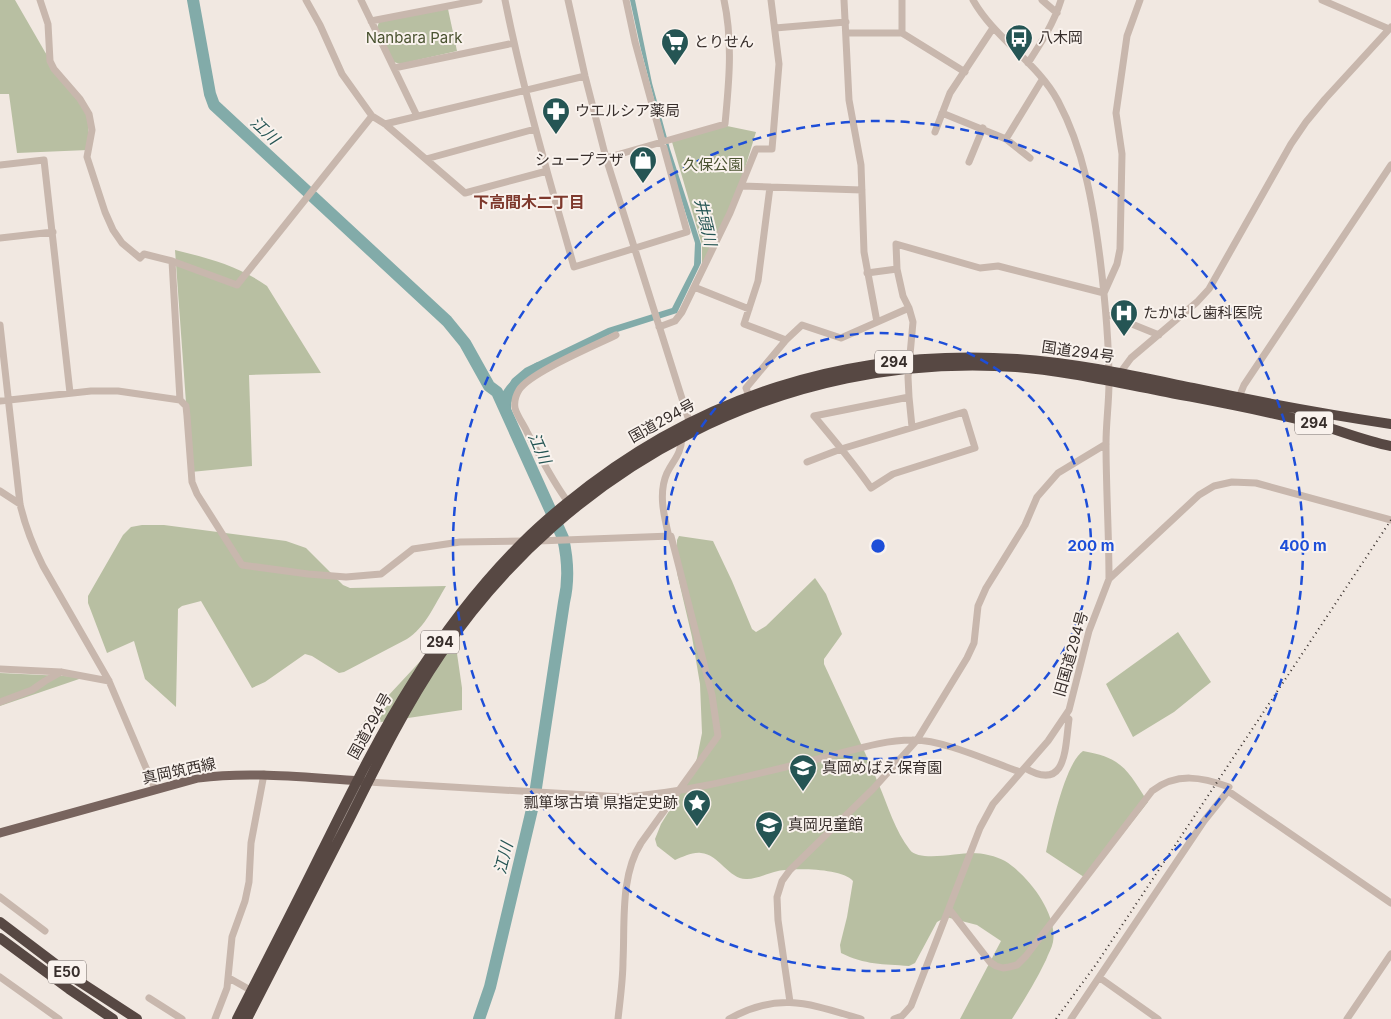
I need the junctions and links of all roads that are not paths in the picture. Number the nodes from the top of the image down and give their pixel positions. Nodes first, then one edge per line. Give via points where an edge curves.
1 (40, 0) edge
2 (306, 0) edge
3 (360, 0) edge
4 (479, 0) edge
5 (505, 0) edge
6 (568, 0) edge
7 (626, 0) edge
8 (724, 0) edge
9 (771, 0) edge
10 (844, 0) edge
11 (902, 0) edge
12 (973, 0) edge
13 (1042, 0) edge
14 (1061, 0) edge
15 (1140, 0) edge
16 (1322, 0) edge
17 (1057, 14) junction
18 (371, 21) junction
19 (846, 22) junction
20 (775, 28) junction
21 (993, 28) junction
22 (1390, 28) edge
23 (847, 33) junction
24 (902, 33) junction
25 (514, 43) junction
26 (1028, 63) junction
27 (394, 68) junction
28 (965, 72) junction
29 (585, 76) junction
30 (1042, 80) junction
31 (525, 90) junction
32 (942, 114) junction
33 (372, 116) junction
34 (417, 116) junction
35 (385, 124) junction
36 (983, 128) junction
37 (535, 129) junction
38 (935, 132) dead end
39 (1006, 139) junction
40 (661, 142) junction
41 (606, 158) junction
42 (1030, 158) dead end
43 (426, 159) junction
44 (969, 162) dead end
45 (0, 165) edge
46 (1391, 166) edge
47 (547, 171) junction
48 (742, 186) junction
49 (770, 187) junction
50 (862, 190) junction
51 (53, 232) junction
52 (0, 238) edge
53 (633, 249) junction
54 (172, 261) junction
55 (897, 269) junction
56 (867, 273) junction
57 (694, 286) junction
58 (1104, 293) junction
59 (909, 308) junction
60 (749, 309) junction
61 (1107, 314) junction
62 (877, 322) junction
63 (0, 325) edge
64 (658, 325) junction
65 (1159, 334) junction
66 (616, 336) dead end
67 (786, 340) junction
68 (909, 364) junction
69 (1120, 373) junction
70 (1108, 376) junction
71 (70, 393) junction
72 (749, 396) junction
73 (908, 397) junction
74 (8, 400) junction
75 (180, 400) junction
76 (0, 401) edge
77 (1237, 402) junction
78 (1391, 424) edge
79 (690, 427) junction
80 (912, 427) junction
81 (682, 437) junction
82 (1106, 444) junction
83 (1391, 446) edge
84 (841, 449) junction
85 (807, 462) dead end
86 (0, 491) edge
87 (20, 504) junction
88 (567, 507) junction
89 (1391, 520) edge
90 (548, 524) junction
91 (669, 537) junction
92 (523, 541) junction
93 (537, 541) junction
94 (1110, 579) junction
95 (0, 669) edge
96 (61, 672) junction
97 (109, 682) junction
98 (0, 702) edge
99 (1065, 716) junction
100 (918, 740) junction
101 (1023, 770) junction
102 (264, 774) junction
103 (357, 781) junction
104 (368, 782) junction
105 (1229, 788) dead end
106 (155, 790) junction
107 (678, 791) junction
108 (0, 833) edge
109 (0, 896) edge
110 (1391, 903) edge
111 (949, 909) junction
112 (0, 922) edge
113 (45, 931) dead end
114 (0, 938) edge
115 (1391, 954) edge
116 (0, 977) edge
117 (229, 978) junction
118 (1100, 978) junction
119 (252, 991) junction
120 (150, 998) dead end
121 (790, 1002) junction
122 (911, 1006) junction
123 (60, 1019) edge
124 (114, 1019) edge
125 (137, 1019) edge
126 (182, 1019) edge
127 (216, 1019) edge
128 (237, 1019) edge
129 (247, 1019) edge
130 (618, 1019) edge
131 (728, 1019) edge
132 (861, 1019) edge
133 (894, 1019) edge
134 (904, 1019) edge
135 (1071, 1019) edge
136 (1158, 1019) edge
137 (1347, 1019) edge

1 - 54 street via 48,24 50,61 89,114 92,130 87,156 113,230 126,248 140,258 144,254
2 - 33 street via 342,74
3 - 18 street
4 - 18 street
5 - 25 street
6 - 29 street
7 - 40 street
8 - 40 street via 730,71 725,124
9 - 20 street
10 - 19 street
11 - 24 street
12 - 21 street
13 - 17 street
14 - 17 street
15 - 58 street via 1127,36 1116,113 1122,154 1120,249 1118,264
16 - 22 street
17 - 26 street
18 - 27 street
19 - 20 street
19 - 23 street
20 - 48 street via 779,64 772,149 756,148
21 - 26 street
21 - 28 street
22 - 65 street via 1306,122 1209,289
23 - 24 street
23 - 50 street via 849,100 861,165
24 - 28 street
25 - 27 street
25 - 31 street
26 - 30 street
27 - 34 street
28 - 32 street via 950,93
29 - 31 street
29 - 41 street
30 - 39 street
30 - 58 street via 1057,100 1084,168 1093,204
31 - 34 street
31 - 37 street
32 - 36 street
32 - 38 street
33 - 35 street
33 - 54 street via 237,286
34 - 35 street
35 - 43 street
36 - 39 street
36 - 44 street
37 - 43 street
37 - 47 street
39 - 42 street
40 - 41 street
40 - 53 street via 687,232
41 - 53 street
43 - 47 street via 465,193
45 - 51 street via 44,160
46 - 77 street via 1244,386
47 - 53 street via 574,267
48 - 49 street
48 - 57 street
49 - 50 street
49 - 60 street via 758,281
50 - 56 street
51 - 52 street
51 - 71 street
53 - 64 street
54 - 75 street
55 - 56 street
55 - 58 street via 896,244 980,268 998,266
55 - 59 street
56 - 62 street
57 - 60 street
57 - 64 street via 675,322
58 - 61 street
59 - 62 street
59 - 68 street via 913,322
60 - 67 street via 744,324
61 - 65 street
61 - 70 street
62 - 67 street via 841,338 802,325
63 - 74 street
64 - 79 street
65 - 69 street via 1131,358
66 - 88 street via 538,374 525,383 515,398 515,409
67 - 72 street via 746,388
68 - 70 highway, 国道294号 / 294 via 980,358 1016,359 1051,362
68 - 72 highway, 国道294号 / 294 via 833,372
68 - 73 street
68 - 79 highway, 国道294号 / 294 via 782,395
69 - 70 highway, 国道294号 / 294
69 - 77 highway, 国道294号 / 294
70 - 77 highway, 国道294号 / 294
70 - 82 street
71 - 74 street
71 - 75 street via 118,391
72 - 79 highway, 国道294号 / 294
73 - 80 street
73 - 84 street via 814,416
74 - 76 street
74 - 87 street
75 - 92 street via 186,406 192,482 242,565 308,574 363,576 381,574 413,549 460,542
77 - 78 highway, 国道294号 / 294
77 - 83 highway, 国道294号 / 294
79 - 81 highway, 国道294号 / 294
79 - 88 highway, 国道294号 / 294 via 628,458
80 - 84 street
80 - 84 street via 964,412 975,448 892,474 872,488
81 - 88 highway, 国道294号 / 294
81 - 91 street via 681,449 667,474 663,492
82 - 94 street
82 - 100 street via 1058,473 1037,497 978,606 974,643 967,658
84 - 85 street
86 - 87 street
87 - 97 street via 36,552
88 - 90 highway, 国道294号 / 294
89 - 94 street, 旧国道294号 via 1256,483 1232,482 1214,486 1198,495
90 - 92 highway, 国道294号 / 294
90 - 93 highway, 国道294号 / 294
91 - 93 street
91 - 107 street via 712,695 718,736
92 - 93 street
92 - 103 highway, 国道294号 / 294 via 480,589 434,650 396,709
93 - 104 highway, 国道294号 / 294 via 486,595 442,653
94 - 99 street, 旧国道294号 via 1090,631
95 - 96 street
96 - 97 street
96 - 98 street via 32,690
97 - 106 street
99 - 101 street, 旧国道294号
99 - 101 street via 1069,719 1065,749 1057,772 1046,776
100 - 101 street via 935,742
100 - 107 street via 896,741
100 - 121 street via 782,881 777,897 778,920
101 - 111 street, 旧国道294号 via 993,804 980,828
102 - 103 main road, 真岡筑西線
102 - 106 main road, 真岡筑西線 via 198,778
102 - 117 street via 251,843 249,882 232,937
103 - 104 main road, 真岡筑西線
103 - 119 highway, 国道294号 / 294
104 - 107 street via 622,797
104 - 129 highway, 国道294号 / 294
105 - 111 street via 1201,779 1184,778 1162,783 1152,791 1017,964 1003,968 990,962
106 - 108 main road, 真岡筑西線
107 - 130 street via 641,843 628,876
109 - 113 street
110 - 118 street via 1228,791 1204,821
111 - 122 street, 旧国道294号
112 - 125 highway, E50 via 74,978
114 - 124 highway, E50
115 - 137 street
116 - 123 street
117 - 119 street
117 - 127 street
118 - 135 street
118 - 136 street
119 - 128 highway, 国道294号 / 294
120 - 126 street
121 - 131 street via 766,1003
121 - 132 street
122 - 133 street
122 - 134 street, 旧国道294号

